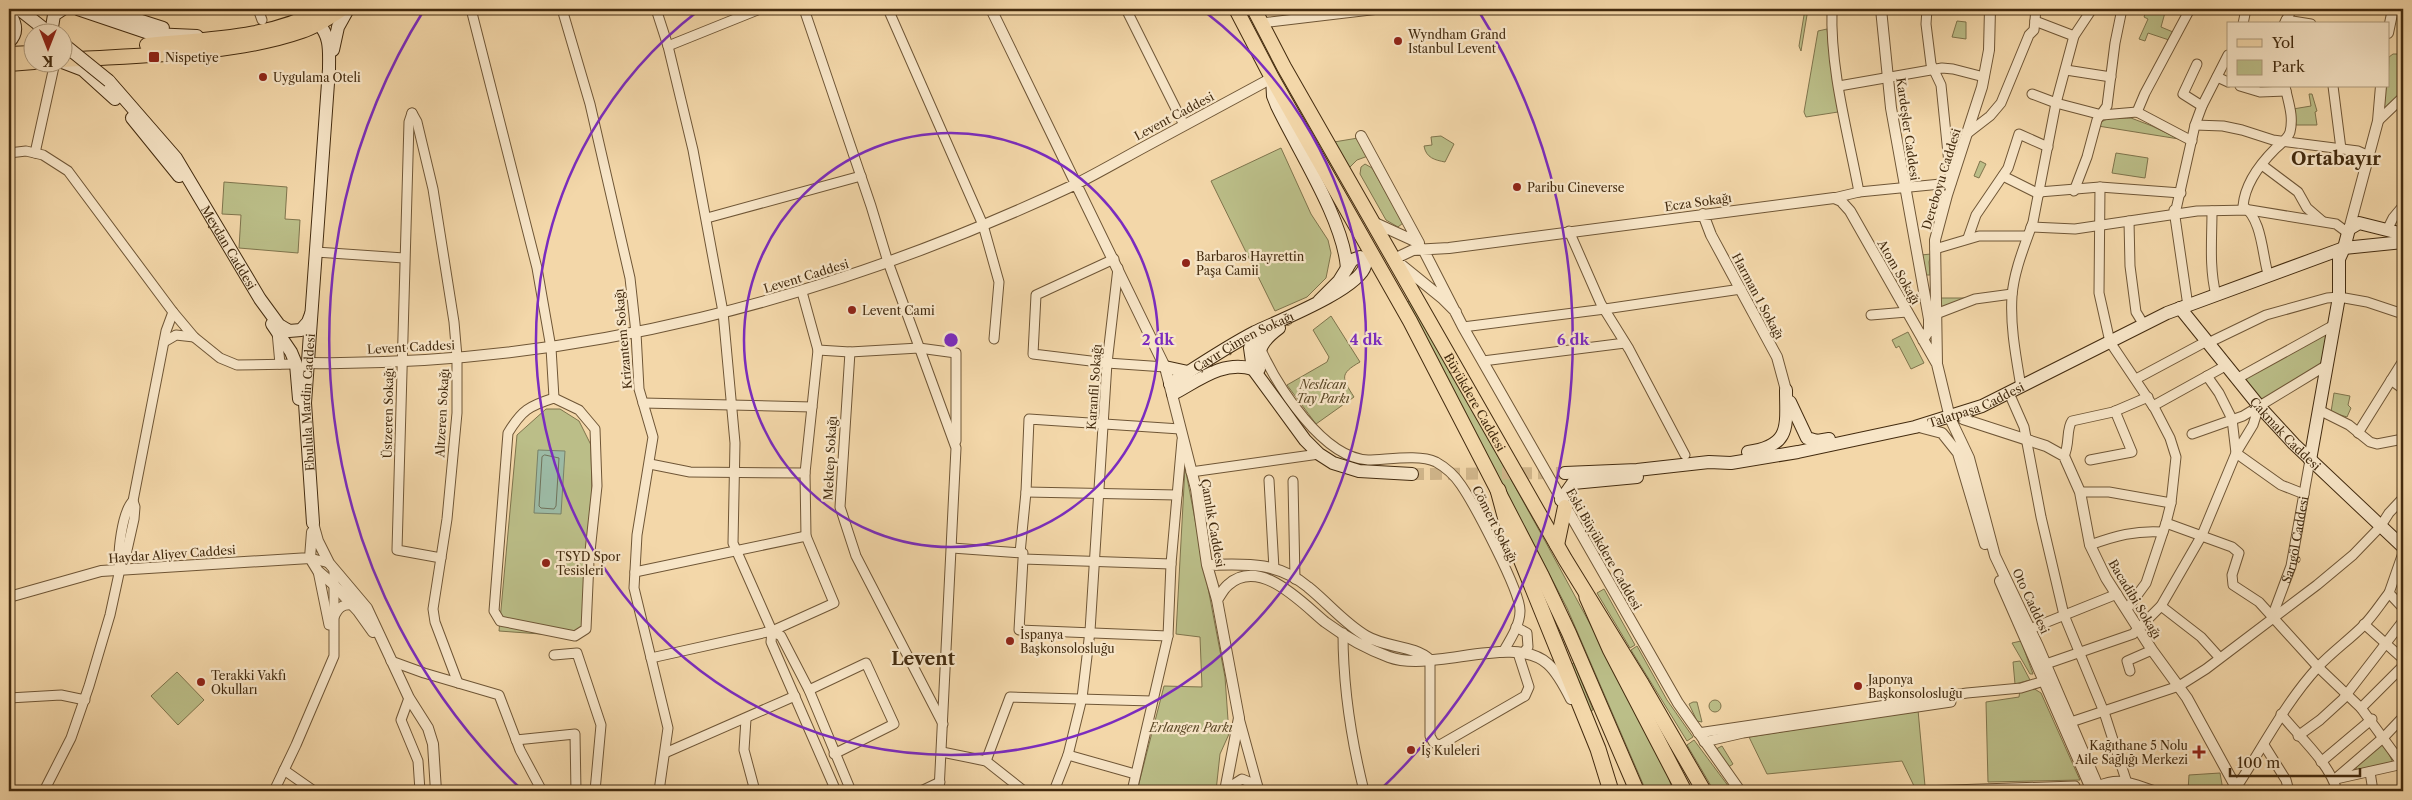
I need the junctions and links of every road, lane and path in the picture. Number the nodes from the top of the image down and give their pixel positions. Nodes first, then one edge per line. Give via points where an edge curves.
1 (18, 9) edge
2 (63, 9) edge
3 (78, 9) edge
4 (104, 9) edge
5 (258, 9) edge
6 (323, 9) edge
7 (342, 9) edge
8 (348, 9) edge
9 (471, 9) edge
10 (562, 9) edge
11 (656, 9) edge
12 (760, 9) edge
13 (804, 9) edge
14 (888, 9) edge
15 (990, 9) edge
16 (1126, 9) edge
17 (1236, 9) edge
18 (1254, 9) edge
19 (1379, 9) edge
20 (1832, 9) edge
21 (1881, 9) edge
22 (1927, 9) edge
23 (1990, 9) edge
24 (2036, 9) edge
25 (2092, 9) edge
26 (2122, 9) edge
27 (2190, 9) edge
28 (2246, 9) edge
29 (2292, 9) edge
30 (2393, 9) edge
31 (9, 13) edge
32 (2084, 13) edge
33 (262, 20) dead end
34 (314, 20) junction
35 (2036, 20) junction
36 (35, 22) edge
37 (53, 22) edge
38 (2243, 22) edge
39 (2285, 22) edge
40 (1261, 23) junction
41 (2390, 23) edge
42 (225, 36) junction
43 (2074, 36) junction
44 (9, 42) edge
45 (668, 46) junction
46 (72, 50) edge
47 (72, 51) edge
48 (22, 53) edge
49 (9, 54) edge
50 (2227, 57) edge
51 (72, 60) edge
52 (22, 63) edge
53 (9, 64) edge
54 (2197, 64) dead end
55 (72, 65) edge
56 (329, 69) junction
57 (1935, 70) junction
58 (2066, 70) junction
59 (53, 72) edge
60 (1984, 77) junction
61 (2111, 77) junction
62 (2217, 77) junction
63 (1272, 78) junction
64 (1888, 78) junction
65 (2227, 82) edge
66 (1839, 86) junction
67 (2247, 88) edge
68 (2285, 88) edge
69 (2333, 88) edge
70 (2381, 88) edge
71 (2032, 94) dead end
72 (2403, 97) edge
73 (2056, 103) junction
74 (2202, 106) junction
75 (2138, 112) junction
76 (412, 113) joint
77 (2102, 115) junction
78 (2378, 121) junction
79 (1184, 125) junction
80 (2195, 125) junction
81 (1968, 133) junction
82 (1361, 136) dead end
83 (2192, 142) junction
84 (2283, 142) junction
85 (2048, 146) junction
86 (2341, 148) junction
87 (9, 153) edge
88 (36, 153) junction
89 (2367, 156) junction
90 (2262, 165) junction
91 (861, 176) junction
92 (2003, 176) junction
93 (1951, 182) junction
94 (1076, 184) junction
95 (1904, 187) junction
96 (2100, 187) junction
97 (2074, 191) junction
98 (1860, 192) junction
99 (2039, 193) junction
100 (2178, 193) junction
101 (199, 195) junction
102 (1834, 198) junction
103 (2403, 206) edge
104 (2250, 210) junction
105 (2212, 211) junction
106 (1703, 214) junction
107 (2175, 214) junction
108 (707, 218) junction
109 (2129, 221) junction
110 (1373, 222) junction
111 (2324, 222) junction
112 (983, 225) junction
113 (2100, 225) junction
114 (2367, 225) junction
115 (2031, 228) junction
116 (2387, 230) junction
117 (1568, 232) junction
118 (2348, 233) junction
119 (2403, 234) edge
120 (2026, 236) junction
121 (1968, 238) junction
122 (2403, 242) edge
123 (1421, 246) junction
124 (2361, 247) junction
125 (2344, 248) junction
126 (1935, 249) junction
127 (316, 252) junction
128 (404, 258) junction
129 (1394, 259) junction
130 (888, 262) junction
131 (1116, 264) junction
132 (1347, 268) junction
133 (2267, 270) dead end
134 (1359, 276) junction
135 (1387, 280) junction
136 (1741, 289) junction
137 (802, 292) junction
138 (2012, 294) junction
139 (2216, 295) junction
140 (2339, 297) junction
141 (260, 299) junction
142 (1319, 302) junction
143 (2184, 307) junction
144 (1605, 309) junction
145 (311, 311) junction
146 (173, 312) junction
147 (724, 312) junction
148 (1456, 312) junction
149 (1907, 312) junction
150 (1936, 314) junction
151 (2403, 314) edge
152 (1871, 315) dead end
153 (1295, 316) junction
154 (2144, 325) junction
155 (2334, 325) junction
156 (1464, 326) junction
157 (1264, 329) junction
158 (277, 332) junction
159 (636, 333) junction
160 (194, 337) junction
161 (994, 339) dead end
162 (1923, 340) junction
163 (164, 342) junction
164 (2110, 342) junction
165 (2208, 342) junction
166 (1625, 343) junction
167 (552, 348) junction
168 (919, 348) junction
169 (1260, 348) junction
170 (818, 350) junction
171 (850, 352) junction
172 (457, 357) junction
173 (401, 361) junction
174 (1483, 361) junction
175 (2403, 361) edge
176 (1107, 363) junction
177 (280, 364) junction
178 (302, 364) junction
179 (1937, 364) junction
180 (2227, 365) junction
181 (2327, 365) junction
182 (1165, 367) junction
183 (1253, 369) junction
184 (1188, 372) junction
185 (2206, 376) junction
186 (2238, 378) junction
187 (2136, 379) junction
188 (2391, 380) junction
189 (1264, 383) junction
190 (2021, 388) junction
191 (1171, 389) junction
192 (2403, 389) edge
193 (1786, 390) junction
194 (2009, 393) junction
195 (2148, 397) junction
196 (554, 398) junction
197 (643, 403) junction
198 (732, 405) junction
199 (2153, 406) junction
200 (2259, 406) junction
201 (812, 407) junction
202 (2319, 410) junction
203 (2115, 411) junction
204 (1955, 416) junction
205 (2232, 419) junction
206 (1104, 424) junction
207 (1915, 427) junction
208 (2358, 433) junction
209 (2192, 434) dead end
210 (1181, 435) junction
211 (2403, 439) edge
212 (2025, 440) junction
213 (1849, 441) junction
214 (956, 448) junction
215 (2236, 453) junction
216 (1319, 454) junction
217 (1685, 455) dead end
218 (2064, 456) junction
219 (2090, 460) dead end
220 (2310, 460) junction
221 (1731, 463) junction
222 (650, 464) junction
223 (1613, 470) junction
224 (734, 472) junction
225 (1191, 472) junction
226 (805, 473) junction
227 (1565, 473) tunnel mouth
228 (1412, 474) tunnel mouth
229 (1269, 480) dead end
230 (1293, 481) dead end
231 (1498, 490) junction
232 (1026, 492) junction
233 (2080, 492) junction
234 (1100, 493) junction
235 (2304, 494) junction
236 (1178, 495) junction
237 (2403, 498) edge
238 (1563, 503) junction
239 (2171, 503) junction
240 (313, 523) junction
241 (2166, 523) junction
242 (2380, 527) junction
243 (2163, 532) junction
244 (2202, 535) junction
245 (806, 536) junction
246 (1557, 545) junction
247 (2090, 545) junction
248 (2403, 547) edge
249 (952, 548) junction
250 (737, 552) junction
251 (2403, 553) edge
252 (1022, 556) junction
253 (310, 558) junction
254 (441, 558) junction
255 (1096, 561) junction
256 (1171, 564) junction
257 (1207, 565) junction
258 (332, 566) junction
259 (120, 569) junction
260 (1274, 569) junction
261 (318, 571) junction
262 (635, 572) junction
263 (1296, 579) junction
264 (1266, 580) junction
265 (333, 584) junction
266 (2389, 592) junction
267 (2117, 594) junction
268 (9, 597) edge
269 (1586, 597) junction
270 (1217, 600) junction
271 (352, 605) junction
272 (2161, 606) junction
273 (2403, 608) edge
274 (2127, 609) junction
275 (2064, 615) junction
276 (333, 617) junction
277 (2272, 617) junction
278 (1345, 620) junction
279 (2403, 621) edge
280 (2364, 624) junction
281 (1516, 627) junction
282 (2139, 628) junction
283 (2030, 629) junction
284 (772, 631) junction
285 (1090, 631) junction
286 (1343, 633) junction
287 (1168, 636) junction
288 (2386, 645) junction
289 (2152, 650) junction
290 (386, 651) junction
291 (1503, 652) junction
292 (1521, 652) junction
293 (2079, 652) junction
294 (554, 655) dead end
295 (334, 656) junction
296 (651, 658) junction
297 (2219, 658) junction
298 (2403, 659) edge
299 (1430, 660) junction
300 (391, 661) junction
301 (2046, 664) junction
302 (2403, 666) edge
303 (2318, 667) junction
304 (2130, 671) dead end
305 (2044, 681) junction
306 (458, 683) junction
307 (2179, 686) junction
308 (809, 690) junction
309 (2016, 692) dead end
310 (2347, 693) junction
311 (795, 696) junction
312 (9, 698) edge
313 (409, 698) junction
314 (1082, 698) junction
315 (85, 700) junction
316 (1152, 700) junction
317 (2361, 708) junction
318 (2104, 712) junction
319 (2281, 714) junction
320 (2403, 717) edge
321 (1239, 718) junction
322 (746, 719) junction
323 (2372, 719) junction
324 (944, 724) junction
325 (2068, 724) junction
326 (1698, 733) junction
327 (2298, 736) junction
328 (2384, 737) junction
329 (516, 740) junction
330 (1704, 742) junction
331 (2264, 745) junction
332 (942, 752) junction
333 (665, 753) junction
334 (834, 754) junction
335 (1068, 755) junction
336 (986, 761) junction
337 (2321, 762) junction
338 (2402, 764) edge
339 (284, 770) junction
340 (1605, 770) junction
341 (2370, 772) junction
342 (1136, 774) junction
343 (2403, 775) edge
344 (2126, 780) junction
345 (2334, 780) junction
346 (2075, 786) dead end
347 (939, 787) edge
348 (1258, 788) edge
349 (2237, 789) edge
350 (660, 790) edge
351 (2097, 790) edge
352 (44, 791) edge
353 (274, 791) edge
354 (314, 791) edge
355 (420, 791) edge
356 (436, 791) edge
357 (542, 791) edge
358 (576, 791) edge
359 (595, 791) edge
360 (755, 791) edge
361 (836, 791) edge
362 (851, 791) edge
363 (921, 791) edge
364 (1024, 791) edge
365 (1054, 791) edge
366 (1132, 791) edge
367 (1225, 791) edge
368 (1229, 791) edge
369 (1364, 791) edge
370 (1611, 791) edge
371 (1636, 791) edge
372 (1684, 791) edge
373 (1704, 791) edge
374 (1740, 791) edge
375 (1922, 791) edge
376 (2155, 791) edge
377 (2289, 791) edge
378 (2337, 791) edge
379 (2373, 791) edge

1 - 36 main road
2 - 37 main road via 54,15
3 - 42 main road via 152,34
4 - 42 main road via 155,26
5 - 33 street
6 - 34 main road
7 - 34 main road
8 - 56 main road via 338,27
9 - 167 street via 536,268
10 - 159 street, Krizantem Sokağı via 595,127 630,278
11 - 45 street
12 - 45 street
13 - 91 street
14 - 112 street
15 - 94 street
16 - 79 street
17 - 63 main road, Büyükdere Caddesi
18 - 40 main road, Büyükdere Caddesi
19 - 40 street
20 - 66 street
21 - 64 street, Kardeşler Caddesi
22 - 57 street via 1931,64
23 - 60 street, Dereboyu Caddesi via 1989,50
24 - 35 street
25 - 32 street
26 - 61 street
27 - 75 street via 2145,92
28 - 38 street
29 - 39 street
30 - 41 street
31 - 44 main road via 15,27
32 - 43 street
34 - 42 main road via 263,32
34 - 51 main road via 292,34 230,46
34 - 56 main road via 328,39
35 - 43 street
35 - 81 street via 2001,104
40 - 110 main road, Büyükdere Caddesi
42 - 46 main road
43 - 58 street
45 - 108 street
47 - 101 main road, bridge via 110,81 166,144
48 - 49 main road
50 - 62 street
52 - 53 main road
54 - 74 street via 2183,94
55 - 101 main road via 102,86
56 - 127 main road, Ebulula Mardin Caddesi
57 - 60 street via 1953,69
57 - 64 street
57 - 93 street via 1941,85
58 - 61 street
58 - 73 street
59 - 88 street
60 - 81 street, Dereboyu Caddesi
61 - 77 street via 2108,106
62 - 65 street
62 - 74 street
63 - 79 street, Levent Caddesi
63 - 132 main road via 1273,96 1335,223
63 - 135 main road, Büyükdere Caddesi
64 - 66 street
64 - 95 street, Kardeşler Caddesi
66 - 98 street
67 - 68 street via 2260,92
68 - 84 street via 2291,118 2289,135
69 - 86 street
70 - 78 street
71 - 73 street
72 - 78 street
73 - 77 street
73 - 85 street
74 - 80 street
75 - 77 street
75 - 83 street
76 - 128 street, Üstzeren Sokağı
76 - 172 street, Altzeren Sokağı via 417,122 432,189
77 - 97 street via 2097,120
78 - 89 street
79 - 94 street, Levent Caddesi
80 - 83 street
80 - 84 street via 2242,130
81 - 93 street, Dereboyu Caddesi
82 - 123 street
83 - 100 street
84 - 86 street
84 - 90 street
85 - 92 street via 2019,134
85 - 99 street
86 - 89 street
87 - 88 street
88 - 146 street via 52,159 76,180
89 - 118 street
90 - 104 street via 2244,198 2244,206
90 - 111 street via 2298,192 2307,208
91 - 108 street
91 - 130 street
92 - 99 street
92 - 121 street via 1976,215
93 - 95 street, Ecza Sokağı
93 - 126 street, Dereboyu Caddesi
94 - 112 street, Levent Caddesi
94 - 131 street
95 - 98 street, Ecza Sokağı
95 - 162 street, Kardeşler Caddesi via 1928,319 1929,330
96 - 97 street
96 - 100 street
96 - 113 street
97 - 99 street
98 - 102 street, Ecza Sokağı
99 - 115 street
100 - 107 street
101 - 141 main road, Meydan Caddesi
102 - 106 street, Ecza Sokağı
102 - 149 street, Atom Sokağı via 1850,211
103 - 116 street
104 - 105 street
104 - 111 street
104 - 133 street
105 - 107 street
105 - 139 street via 2212,280
106 - 117 street, Ecza Sokağı
106 - 136 street, Harman 1 Sokağı
107 - 109 street
107 - 143 street
108 - 147 street
109 - 113 street
109 - 154 street via 2136,312
110 - 123 street
110 - 129 main road, Büyükdere Caddesi
111 - 118 street via 2336,224
112 - 130 street, Levent Caddesi
112 - 161 street via 999,282
113 - 115 street via 2075,229
113 - 164 street via 2099,293
114 - 116 main road
114 - 118 main road via 2355,223
114 - 124 main road via 2372,236 2369,244
115 - 120 street
116 - 119 main road
117 - 123 street, Ecza Sokağı via 1449,248
117 - 144 street
118 - 124 main road via 2351,244
118 - 125 main road, Sarıgöl Caddesi
120 - 121 street via 1989,234
120 - 138 street
121 - 126 street
122 - 124 main road, Talatpaşa Caddesi
123 - 129 street
123 - 148 street
124 - 125 main road, Talatpaşa Caddesi
125 - 139 main road, Talatpaşa Caddesi
125 - 140 main road, Sarıgöl Caddesi via 2339,259
126 - 150 street, Dereboyu Caddesi
127 - 128 street
127 - 145 main road, Ebulula Mardin Caddesi
128 - 173 street, Üstzeren Sokağı
129 - 135 main road
129 - 148 street
129 - 246 main road, Büyükdere Caddesi
130 - 137 street, Levent Caddesi
130 - 168 street
131 - 176 street, Karanfil Sokağı
131 - 176 street via 1036,296 1033,354
131 - 182 street, Çamlık Caddesi
132 - 134 main road via 1352,260 1364,259 1365,266
132 - 142 main road, Çayır Çimen Sokağı
134 - 135 main road via 1376,275
134 - 142 main road, Çayır Çimen Sokağı
135 - 231 main road, Büyükdere Caddesi
136 - 144 street
136 - 193 street, Harman 1 Sokağı via 1777,357
137 - 147 street, Levent Caddesi
137 - 170 street
138 - 150 street via 1975,299
138 - 190 street via 2012,322
139 - 143 main road, Talatpaşa Caddesi
140 - 151 street
140 - 155 main road, Sarıgöl Caddesi
140 - 165 street via 2266,315
141 - 145 main road via 279,325 289,331 304,328
141 - 158 main road
142 - 153 main road, Çayır Çimen Sokağı
143 - 154 main road, Talatpaşa Caddesi
143 - 165 main road, Çakmak Caddesi
144 - 156 street
144 - 166 street
145 - 178 main road, Ebulula Mardin Caddesi
146 - 160 street
146 - 163 street
147 - 159 street, Levent Caddesi
147 - 198 street
148 - 156 street, Eski Büyükdere Caddesi
149 - 152 street
149 - 162 street, Atom Sokağı
150 - 179 street, Dereboyu Caddesi
153 - 157 main road, Çayır Çimen Sokağı
153 - 169 main road via 1270,335
154 - 164 main road, Talatpaşa Caddesi
155 - 181 main road, Sarıgöl Caddesi
155 - 186 street
156 - 174 street, Eski Büyükdere Caddesi
157 - 183 main road via 1257,334 1250,348
157 - 184 main road, Çayır Çimen Sokağı
158 - 177 street
158 - 178 main road
159 - 167 street, Levent Caddesi
159 - 197 street, Krizantem Sokağı via 639,389
160 - 163 street via 176,335
160 - 177 street via 232,364
162 - 179 street, Atom Sokağı
163 - 259 street via 133,501 134,519
164 - 187 street
164 - 190 main road, Talatpaşa Caddesi
165 - 180 main road, Çakmak Caddesi
165 - 187 street
166 - 174 street
166 - 217 street
167 - 172 street, Levent Caddesi
167 - 196 street
168 - 171 street
168 - 214 street
168 - 214 street via 956,353
169 - 189 main road via 1258,367
169 - 281 street, Cömert Sokağı via 1278,381 1304,417 1334,448 1366,460 1434,461 1460,484 1517,594 1521,612
170 - 171 street
170 - 201 street
171 - 324 street, Mektep Sokağı via 840,507 856,556
172 - 173 street, Levent Caddesi
172 - 254 street, Altzeren Sokağı via 455,432
173 - 178 street, Levent Caddesi
173 - 254 street, Üstzeren Sokağı via 398,550
174 - 238 street, Eski Büyükdere Caddesi
175 - 188 street
176 - 182 street
176 - 206 street, Karanfil Sokağı
177 - 178 street
178 - 240 main road, Ebulula Mardin Caddesi via 298,395 305,420
179 - 204 street, Dereboyu Caddesi
180 - 185 street
180 - 186 main road, Çakmak Caddesi
181 - 200 street
181 - 202 main road, Sarıgöl Caddesi
182 - 184 main road
182 - 191 street, Çamlık Caddesi
183 - 189 main road
183 - 191 main road via 1226,366
184 - 191 main road, Çayır Çimen Sokağı
185 - 199 street
185 - 205 street
186 - 200 main road, Çakmak Caddesi
187 - 195 street
188 - 192 street
188 - 208 street
189 - 216 main road
190 - 194 main road, Talatpaşa Caddesi
191 - 210 street, Çamlık Caddesi
193 - 213 main road via 1794,415 1807,438 1817,442 1830,439
193 - 223 main road via 1786,430 1764,449
194 - 204 main road, Talatpaşa Caddesi
194 - 212 street via 2024,427
195 - 199 street
195 - 203 street
196 - 196 street via 579,410 595,429 597,486 586,629 574,636 500,621 494,611 508,433 519,414 533,404
197 - 198 street
197 - 222 street, Krizantem Sokağı via 653,437
198 - 201 street
198 - 224 street
199 - 239 street via 2176,457
200 - 205 street
200 - 215 street via 2253,425
200 - 220 main road, Çakmak Caddesi
201 - 226 street
202 - 208 street
202 - 220 main road, Sarıgöl Caddesi
203 - 218 street via 2072,422 2069,446
203 - 219 street via 2132,452
204 - 207 main road, Talatpaşa Caddesi
204 - 212 street
204 - 283 street, Oto Caddesi via 1996,556
205 - 209 street
205 - 215 street
206 - 210 street
206 - 232 street via 1029,419
206 - 234 street, Karanfil Sokağı
207 - 213 main road, Talatpaşa Caddesi
207 - 305 street, Oto Caddesi via 1942,433 1958,452 1990,558
208 - 211 street via 2377,444
210 - 225 street, Çamlık Caddesi
210 - 236 street
212 - 218 street
212 - 275 street
213 - 221 main road, Talatpaşa Caddesi
214 - 249 street
215 - 235 street via 2281,485
215 - 244 street
216 - 225 street
216 - 228 main road via 1359,471
218 - 233 street, Bacadibi Sokağı
220 - 235 street, Sarıgöl Caddesi
220 - 242 main road, Çakmak Caddesi
221 - 223 main road, Talatpaşa Caddesi
221 - 238 main road via 1712,468 1573,483
222 - 224 street via 690,472
222 - 262 street, Krizantem Sokağı via 637,536
223 - 227 main road, Talatpaşa Caddesi
224 - 226 street
224 - 250 street via 733,542
225 - 257 street, Çamlık Caddesi
226 - 245 street
229 - 260 street
230 - 263 street
231 - 340 highway via 1508,527
231 - 371 main road, Büyükdere Caddesi via 1556,604
232 - 234 street
232 - 252 street
233 - 239 street via 2110,492
233 - 247 street, Bacadibi Sokağı
234 - 236 street
234 - 255 street, Karanfil Sokağı
235 - 277 street, Sarıgöl Caddesi via 2291,566
236 - 256 street
237 - 242 street
238 - 246 main road
238 - 326 street, Eski Büyükdere Caddesi
239 - 241 street
240 - 253 street
240 - 258 street, Ebulula Mardin Caddesi via 318,541
241 - 243 street
241 - 244 street
242 - 248 main road, Çakmak Caddesi
242 - 277 street via 2317,586
243 - 247 street via 2117,535
243 - 274 street via 2146,584
244 - 272 street
244 - 277 street via 2239,553 2232,575 2233,586 2259,602
245 - 250 street
245 - 284 street via 834,604
246 - 269 main road, Büyükdere Caddesi
247 - 267 street, Bacadibi Sokağı
249 - 252 street
249 - 324 street
250 - 262 street
250 - 284 street
251 - 266 street
252 - 255 street
252 - 285 street via 1019,630
253 - 258 street
253 - 259 street, Haydar Aliyev Caddesi
253 - 261 street
254 - 306 street, Altzeren Sokağı via 434,622
255 - 256 street
255 - 285 street, Karanfil Sokağı
256 - 287 street
257 - 260 street via 1254,563
257 - 270 street, Çamlık Caddesi
258 - 265 street
258 - 290 street, Ebulula Mardin Caddesi via 367,608
259 - 268 street, Haydar Aliyev Caddesi via 101,571
259 - 315 street
260 - 263 street
260 - 264 street
261 - 265 street
261 - 295 street
262 - 296 street, Krizantem Sokağı via 634,588
263 - 278 street
264 - 270 street via 1256,576 1238,578
264 - 286 street via 1300,598
265 - 271 street
265 - 276 street
266 - 273 street
266 - 280 street
267 - 274 street, Bacadibi Sokağı
267 - 275 street
269 - 372 highway
269 - 373 main road, Büyükdere Caddesi
270 - 321 street, Çamlık Caddesi
271 - 276 street via 338,608
271 - 290 street
272 - 282 street
272 - 297 street via 2200,637
274 - 282 street, Bacadibi Sokağı
275 - 283 street
275 - 293 street
276 - 295 street
277 - 297 street
277 - 303 street
278 - 286 street
278 - 299 street via 1367,637 1422,653
279 - 288 street
280 - 288 street
280 - 303 street
281 - 291 street, Cömert Sokağı
281 - 292 street via 1527,633 1529,640 1528,647
282 - 289 street, Bacadibi Sokağı
282 - 293 street via 2133,634
283 - 301 street, Oto Caddesi
284 - 296 street
284 - 308 street via 782,636
284 - 311 street via 771,642
285 - 287 street
285 - 314 street, Karanfil Sokağı
286 - 299 street via 1391,658 1415,662
286 - 369 street via 1350,735
287 - 316 street
288 - 298 street
288 - 310 street
289 - 304 street via 2127,662
289 - 307 street, Bacadibi Sokağı
290 - 300 street, Ebulula Mardin Caddesi
291 - 292 street
291 - 299 street
292 - 299 street via 1529,687 1525,696 1440,745 1434,743 1430,736
292 - 340 street via 1548,663 1562,682
293 - 301 street
293 - 318 street
294 - 359 street via 577,653 595,701 601,725
295 - 339 street
296 - 333 street, Krizantem Sokağı via 668,728
297 - 307 street
300 - 306 street
300 - 313 street, Ebulula Mardin Caddesi
301 - 325 street, Oto Caddesi
302 - 317 street
303 - 310 street
303 - 319 street
305 - 325 street, Oto Caddesi
305 - 326 street via 2021,688
306 - 329 street via 499,695
307 - 318 street
307 - 349 street, Bacadibi Sokağı
308 - 334 street
308 - 334 street via 866,663 894,724
309 - 330 street via 1743,733
310 - 317 street
310 - 327 street
311 - 322 street
311 - 361 street
312 - 315 street via 61,695
313 - 355 street via 401,720 418,761
313 - 356 street, Ebulula Mardin Caddesi via 428,728 433,744
314 - 316 street
314 - 335 street, Karanfil Sokağı
314 - 336 street via 1010,697
315 - 352 street via 71,738
316 - 342 street
317 - 323 street
318 - 325 street
318 - 344 street
319 - 327 street
319 - 331 street
320 - 328 street
321 - 348 street
321 - 367 street, Çamlık Caddesi
322 - 333 street
322 - 360 street via 744,750
323 - 328 street
323 - 337 street
324 - 332 street
325 - 351 street
326 - 330 street, Eski Büyükdere Caddesi
327 - 337 street
328 - 338 street
328 - 345 street
329 - 357 street
329 - 358 street via 575,734
330 - 374 street, Eski Büyükdere Caddesi
331 - 349 street
331 - 377 street via 2286,780
332 - 336 street
332 - 347 street
333 - 350 street, Krizantem Sokağı
334 - 362 street
335 - 342 street
335 - 365 street, Karanfil Sokağı
336 - 364 street
337 - 345 street
338 - 341 street
338 - 343 street
339 - 353 street
339 - 354 street
340 - 370 highway
341 - 345 street
341 - 379 street
342 - 366 street
344 - 351 street via 2108,782
344 - 376 street
345 - 378 street
346 - 375 street
347 - 363 street
348 - 368 street via 1242,779

